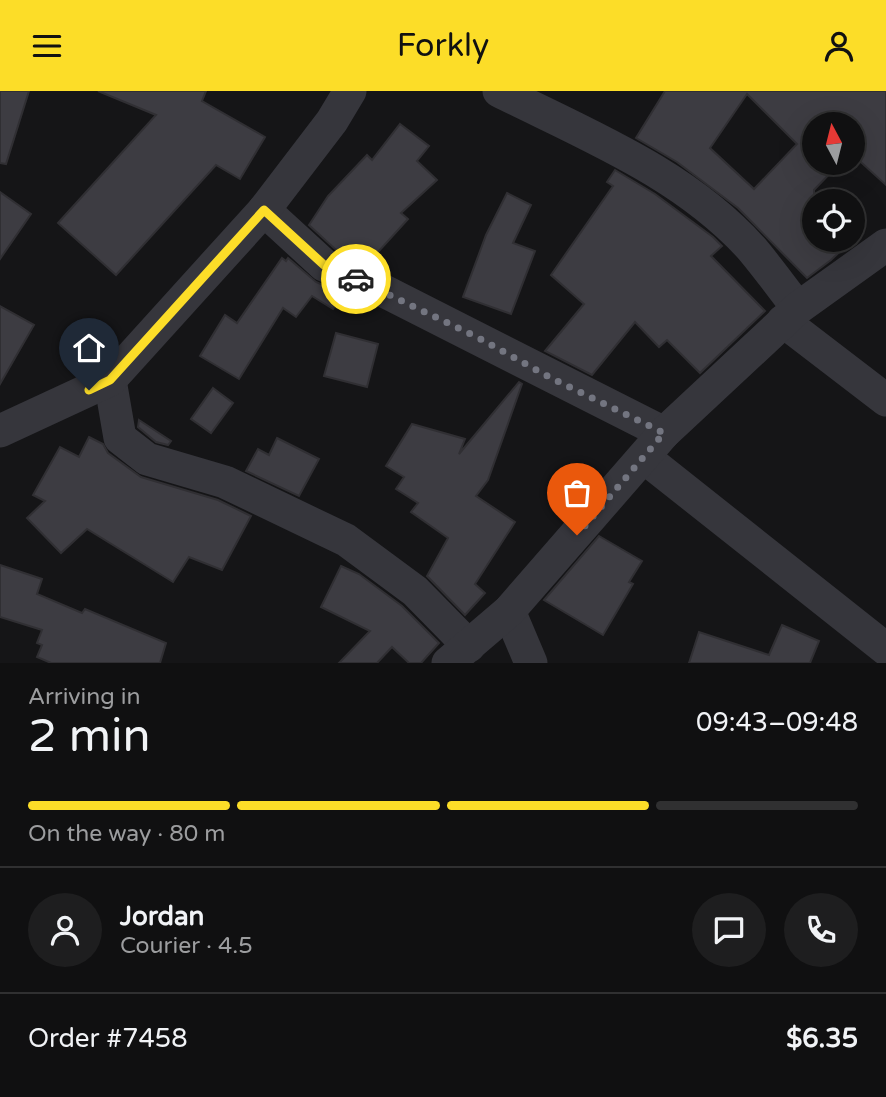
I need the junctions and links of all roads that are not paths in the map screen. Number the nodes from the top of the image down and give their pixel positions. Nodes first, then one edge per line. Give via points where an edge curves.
1 (350, 91) edge
2 (499, 91) edge
3 (264, 210) junction
4 (886, 246) edge
5 (790, 315) junction
6 (110, 380) junction
7 (886, 400) edge
8 (0, 431) edge
9 (655, 446) junction
10 (509, 611) junction
11 (886, 649) edge
12 (459, 655) edge
13 (531, 663) edge

1 - 3 street
2 - 5 street via 642,162 715,213 752,249
3 - 6 street
3 - 9 street via 324,265 477,337 551,378
4 - 5 street
5 - 7 street
5 - 9 street
6 - 8 street
6 - 12 street via 120,437 147,459 225,482 346,540 415,591
9 - 10 street
9 - 11 street
10 - 12 street
10 - 13 street

